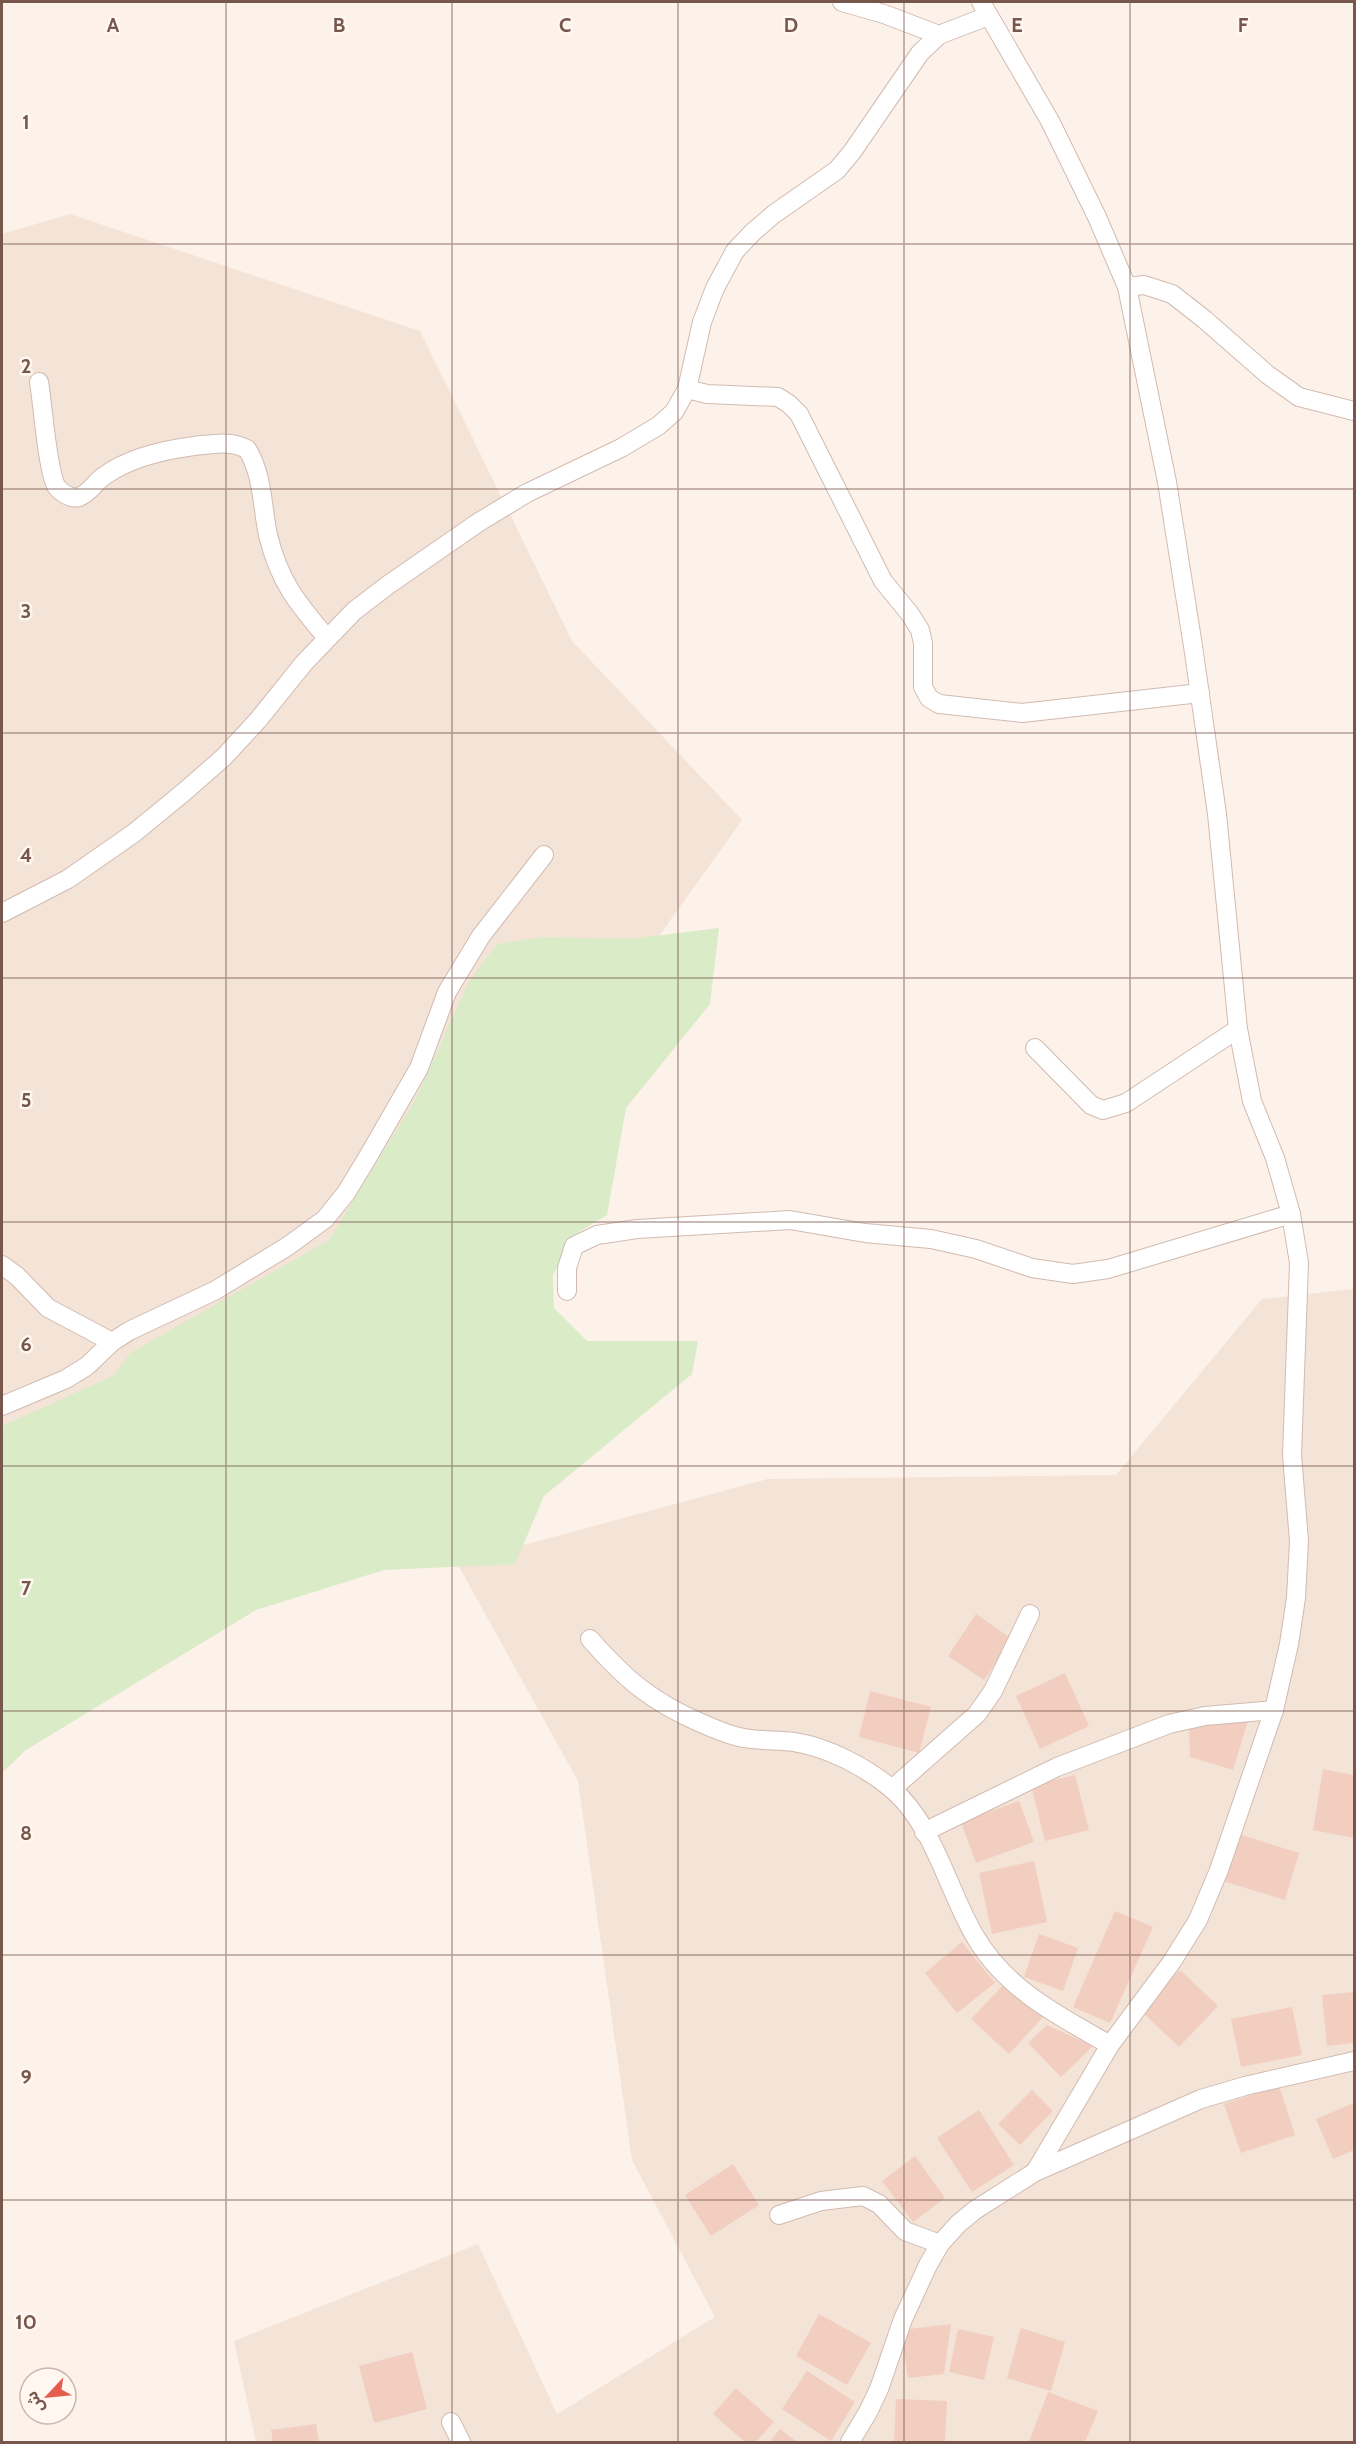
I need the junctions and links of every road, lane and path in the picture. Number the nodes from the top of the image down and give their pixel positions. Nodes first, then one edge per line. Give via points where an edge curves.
1 (842, 2) edge
2 (985, 9) edge
3 (939, 35) junction
4 (1127, 287) junction
5 (39, 382) dead end
6 (687, 389) junction
7 (1354, 411) edge
8 (327, 638) junction
9 (1200, 693) junction
10 (544, 855) dead end
11 (2, 914) edge
12 (1238, 1029) junction
13 (1035, 1048) dead end
14 (1291, 1214) junction
15 (2, 1265) edge
16 (567, 1291) dead end
17 (112, 1342) junction
18 (2, 1406) edge
19 (1030, 1614) dead end
20 (590, 1640) dead end
21 (1274, 1710) junction
22 (892, 1789) junction
23 (924, 1832) junction
24 (1110, 2044) junction
25 (1354, 2061) edge
26 (1035, 2172) junction
27 (779, 2215) dead end
28 (940, 2244) junction
29 (451, 2422) dead end
30 (461, 2442) edge
31 (850, 2442) edge

1 - 3 street
2 - 3 street
2 - 4 street via 1050,121
3 - 6 street via 920,53 837,170 774,214 735,251 702,322
4 - 7 street via 1144,285 1172,294 1299,397
4 - 9 street via 1167,482
5 - 8 street via 51,468 57,486 72,497 88,492 102,477 126,463 153,454 225,442 247,449 259,482 268,535 286,587
6 - 8 street via 674,412 658,426 478,522 387,585
6 - 9 street via 707,394 778,397 799,414 883,581 920,630 923,687 929,698 939,704 1022,713
8 - 11 street via 224,757 184,792 68,879
9 - 12 street via 1217,814
10 - 17 street via 465,962 447,992 419,1068 346,1193 325,1219 216,1290
12 - 13 street via 1126,1103 1103,1110 1091,1106
12 - 14 street via 1252,1101 1275,1158
14 - 16 street via 1108,1269 1073,1274 1032,1268 931,1239 790,1220 637,1229 597,1235 574,1246 567,1268
14 - 21 street via 1299,1263 1292,1455 1299,1541 1296,1598
15 - 17 street via 48,1308
17 - 18 street via 87,1366 66,1379
19 - 22 street via 978,1714
20 - 22 street via 619,1672 672,1711 743,1738 796,1743 822,1750 862,1768
21 - 23 street via 1205,1716 1169,1724 1057,1767
21 - 24 street via 1198,1920
22 - 23 street
23 - 24 street via 976,1939 994,1963 1024,1994
24 - 26 street
25 - 26 street via 1201,2099
26 - 28 street via 975,2210
27 - 28 street via 821,2201 863,2196 879,2204 905,2231
28 - 31 street via 903,2319 879,2389
29 - 30 street

